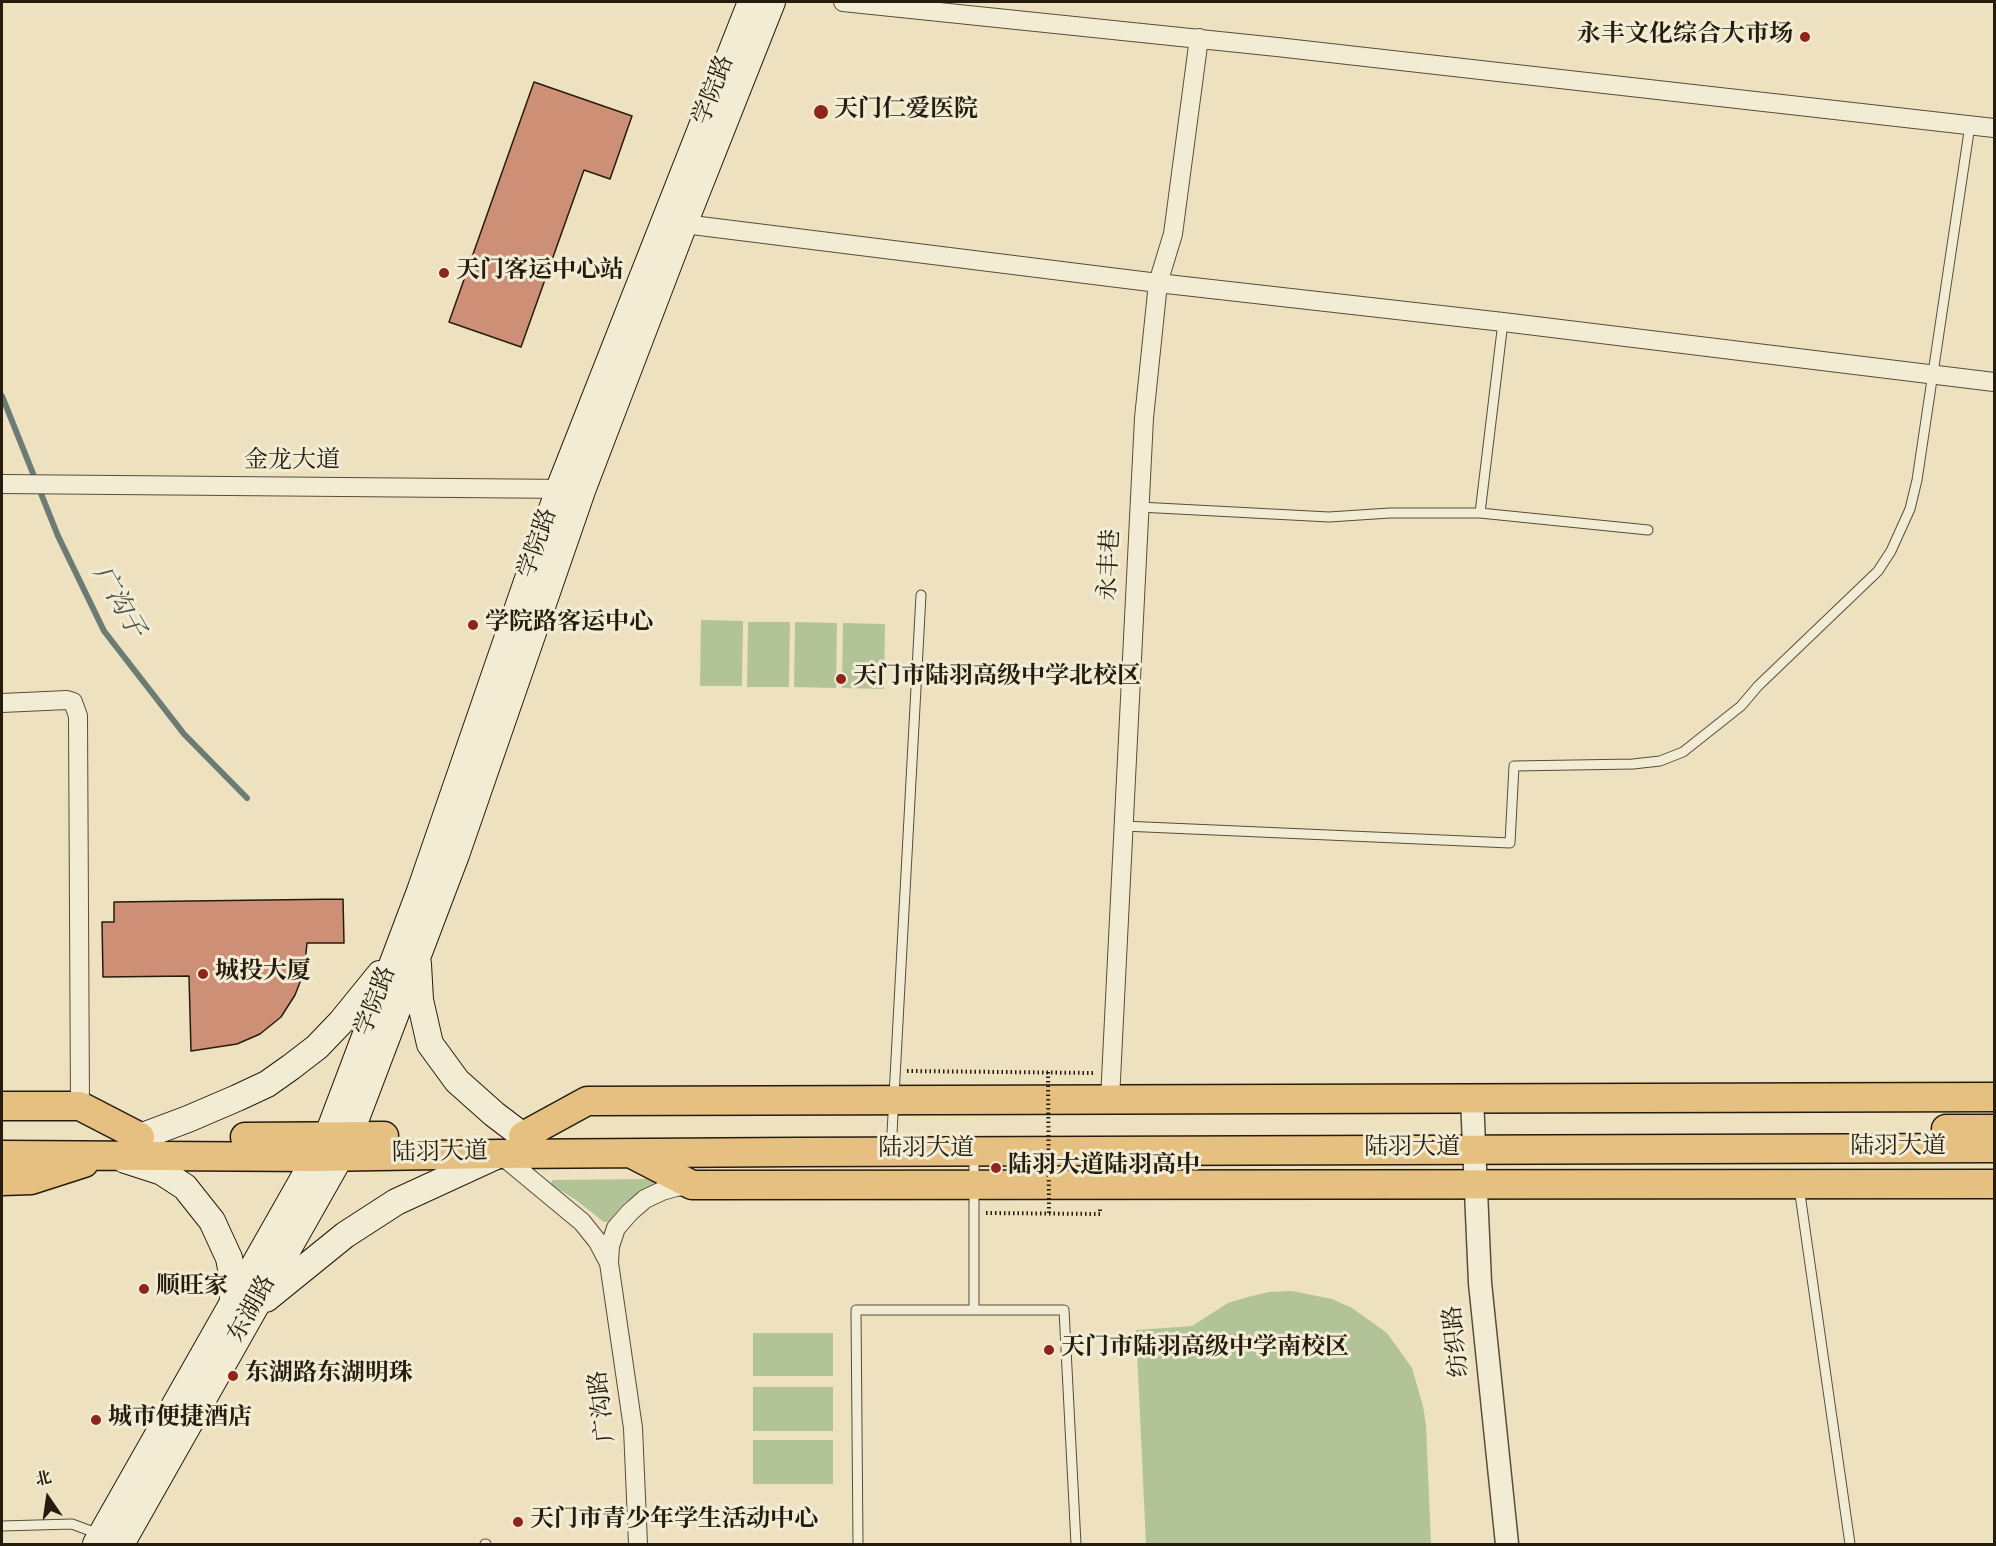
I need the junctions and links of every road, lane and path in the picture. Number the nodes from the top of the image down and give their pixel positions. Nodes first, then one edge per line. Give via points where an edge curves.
1 (751, 2) edge
2 (772, 2) edge
3 (843, 2) edge
4 (1198, 38) junction
5 (1970, 125) junction
6 (1995, 128) edge
7 (684, 224) junction
8 (1158, 282) junction
9 (1503, 322) junction
10 (1932, 374) junction
11 (1995, 382) edge
12 (11, 484) edge
13 (571, 489) junction
14 (1139, 507) junction
15 (1480, 513) junction
16 (1648, 530) dead end
17 (921, 595) dead end
18 (2, 703) edge
19 (1123, 826) junction
20 (408, 953) junction
21 (896, 1070) junction
22 (1048, 1072) junction
23 (1110, 1086) junction
24 (1995, 1097) edge
25 (1472, 1098) junction
26 (894, 1099) junction
27 (2, 1106) edge
28 (80, 1106) junction
29 (1995, 1128) edge
30 (892, 1133) junction
31 (523, 1136) junction
32 (2, 1137) edge
33 (140, 1137) junction
34 (1474, 1140) junction
35 (333, 1147) junction
36 (1995, 1149) edge
37 (974, 1151) junction
38 (629, 1153) junction
39 (500, 1154) junction
40 (2, 1155) edge
41 (110, 1155) junction
42 (2, 1181) edge
43 (1476, 1184) junction
44 (1798, 1184) junction
45 (1995, 1184) edge
46 (692, 1185) junction
47 (974, 1185) junction
48 (1003, 1214) dead end
49 (1049, 1214) junction
50 (1100, 1214) dead end
51 (609, 1263) junction
52 (244, 1305) junction
53 (974, 1310) junction
54 (2, 1526) edge
55 (106, 1542) edge
56 (638, 1545) edge
57 (858, 1545) edge
58 (1076, 1545) edge
59 (1507, 1545) edge
60 (1850, 1545) edge

1 - 13 main road, 学院路
2 - 7 main road, 学院路
3 - 4 street
4 - 5 street
4 - 8 street, 永丰巷 via 1173,234
5 - 6 street
5 - 10 lane
7 - 8 street
7 - 13 main road, 学院路
8 - 9 street
8 - 14 street, 永丰巷
9 - 10 street
9 - 15 lane
10 - 11 street
10 - 19 lane via 1912,499 1900,533 1878,571 1741,706 1683,752 1660,761 1633,764 1514,766 1510,843
12 - 13 street, 金龙大道
13 - 20 main road, 学院路 via 456,855
14 - 15 lane via 1329,517
14 - 19 street, 永丰巷
15 - 16 lane
17 - 21 lane
18 - 28 street via 67,700 78,716
19 - 23 street, 永丰巷
20 - 31 main road via 430,1044 457,1081
20 - 33 main road via 373,984 317,1047 267,1084
20 - 35 main road, 学院路
21 - 22 path
21 - 26 lane
22 - 23 path
22 - 49 path, bridge
23 - 25 main road
23 - 26 main road
24 - 25 main road
25 - 34 street, 纺织路
26 - 30 lane
26 - 31 main road via 587,1101
27 - 28 main road
28 - 33 main road
29 - 34 main road, 陆羽大道
30 - 31 main road, 陆羽大道
30 - 34 main road, 陆羽大道
31 - 35 main road, 陆羽大道
32 - 33 main road, 陆羽大道
33 - 35 main road, 陆羽大道
34 - 36 main road, 陆羽大道
34 - 37 main road, 陆羽大道
34 - 43 street, 纺织路
35 - 39 main road, 陆羽大道
35 - 41 main road, 陆羽大道
35 - 52 main road, 东湖路
37 - 38 main road, 陆羽大道
37 - 47 lane
38 - 39 main road, 陆羽大道
38 - 46 main road
39 - 51 street via 582,1222
39 - 52 main road via 396,1202
40 - 41 main road, 陆羽大道
41 - 42 main road via 31,1180
41 - 52 main road via 162,1172 185,1187 222,1240
43 - 44 main road
43 - 47 main road
43 - 59 street, 纺织路 via 1480,1283
44 - 45 main road
44 - 60 lane
46 - 47 main road
46 - 51 street via 662,1191 630,1212 616,1228
47 - 53 lane
48 - 49 path
49 - 50 path
51 - 56 street, 广沟路 via 633,1428
52 - 55 main road, 东湖路
53 - 57 lane via 856,1310
53 - 58 lane via 1064,1310
54 - 55 lane via 72,1524

